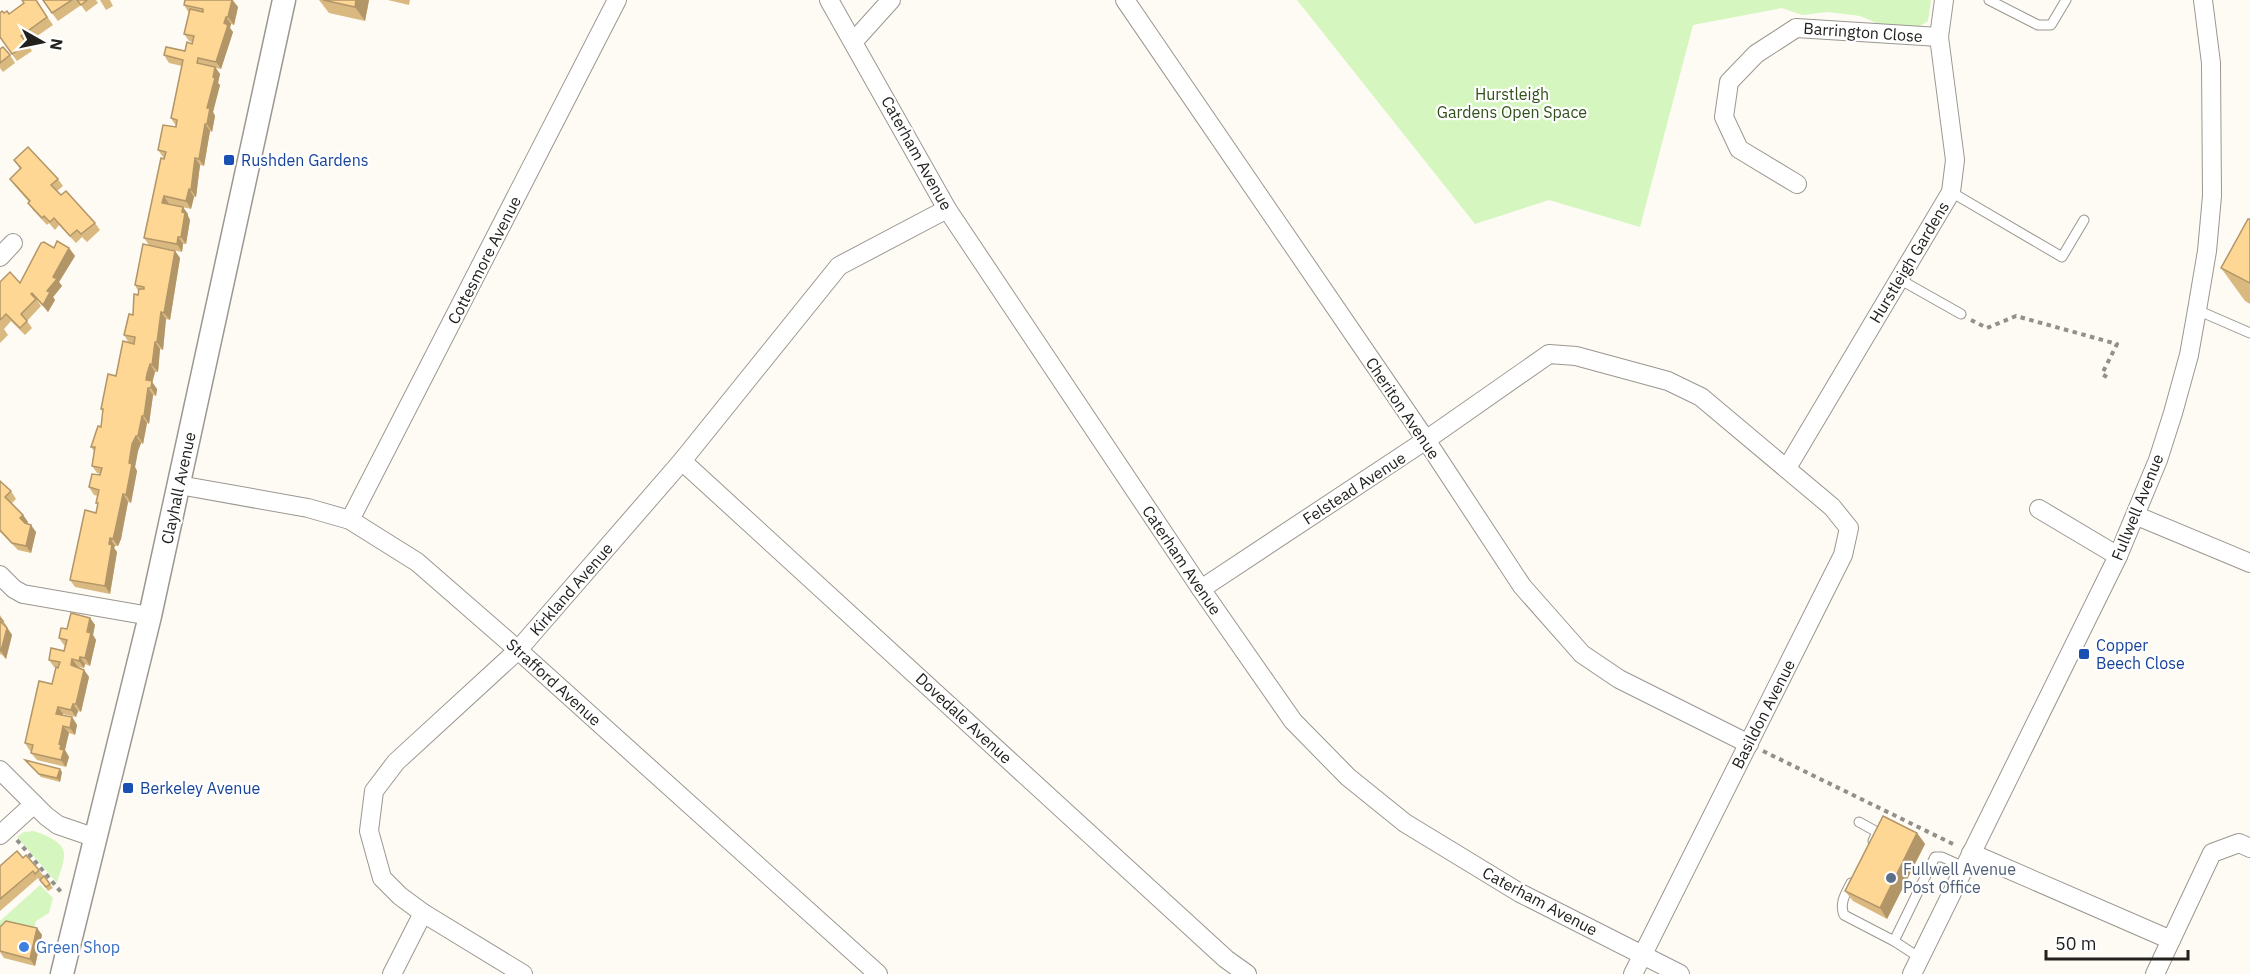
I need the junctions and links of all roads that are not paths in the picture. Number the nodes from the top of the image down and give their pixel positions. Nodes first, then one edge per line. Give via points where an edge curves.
1 (284, 0) edge
2 (617, 0) edge
3 (829, 0) edge
4 (891, 0) edge
5 (1125, 0) edge
6 (1944, 0) edge
7 (1989, 0) edge
8 (2066, 0) edge
9 (2203, 0) edge
10 (1939, 37) junction
11 (854, 41) junction
12 (1797, 184) dead end
13 (1951, 192) junction
14 (947, 208) junction
15 (2084, 220) dead end
16 (14, 243) dead end
17 (0, 256) edge
18 (1899, 279) junction
19 (2197, 310) junction
20 (1961, 314) road end
21 (2250, 333) edge
22 (1426, 440) junction
23 (681, 461) junction
24 (1787, 468) junction
25 (179, 485) junction
26 (2039, 509) dead end
27 (2137, 516) junction
28 (350, 520) junction
29 (2118, 556) junction
30 (2250, 563) edge
31 (0, 575) edge
32 (1201, 589) junction
33 (150, 616) junction
34 (519, 650) junction
35 (1749, 744) junction
36 (0, 770) edge
37 (34, 804) junction
38 (1859, 822) dead end
39 (4, 832) edge
40 (96, 838) junction
41 (1871, 845) edge
42 (2250, 848) edge
43 (1967, 860) junction
44 (1854, 877) edge
45 (423, 913) junction
46 (2171, 940) junction
47 (1894, 941) junction
48 (1642, 955) junction
49 (1916, 966) edge
50 (62, 974) edge
51 (392, 974) edge
52 (523, 974) edge
53 (878, 974) edge
54 (1247, 974) edge
55 (1633, 974) edge
56 (1680, 974) edge
57 (2155, 974) edge

1 - 25 street, Clayhall Avenue
2 - 28 street, Cottesmore Avenue
3 - 11 street, Caterham Avenue
4 - 11 street
5 - 22 street, Cheriton Avenue
6 - 10 street, Hurstleigh Gardens
7 - 8 lane via 2045,26 2051,25
9 - 19 street, Fullwell Avenue via 2211,63 2212,196
10 - 12 street, Barrington Close via 1796,28 1756,54 1729,82 1724,117 1739,149
10 - 13 street, Hurstleigh Gardens via 1955,160
11 - 14 street, Caterham Avenue
13 - 15 lane via 2062,257
13 - 18 street, Hurstleigh Gardens
14 - 23 street, Kirkland Avenue via 839,266
14 - 32 street, Caterham Avenue
16 - 17 street
18 - 20 lane
18 - 24 street, Hurstleigh Gardens
19 - 21 lane
19 - 27 street, Fullwell Avenue via 2173,413
22 - 24 street, Felstead Avenue via 1549,354 1576,356 1668,381 1701,397
22 - 32 street, Felstead Avenue
22 - 35 street, Cheriton Avenue via 1522,586 1582,654 1619,679
23 - 34 street, Kirkland Avenue
23 - 54 street, Dovedale Avenue
24 - 35 street, Basildon Avenue via 1832,507 1849,528 1843,555
25 - 28 street, Strafford Avenue via 308,508
25 - 33 street, Clayhall Avenue
26 - 29 street
27 - 29 street, Fullwell Avenue
27 - 30 street
28 - 34 street, Strafford Avenue via 417,562
29 - 43 street, Fullwell Avenue
31 - 33 street via 23,594
32 - 48 street, Caterham Avenue via 1293,721 1348,777 1405,823 1520,893
33 - 40 street, Clayhall Avenue
34 - 45 street, Kirkland Avenue via 396,762 374,791 369,831 382,878
34 - 53 street, Strafford Avenue
35 - 48 street, Basildon Avenue
36 - 37 street
37 - 39 street
37 - 40 street via 58,825
38 - 41 lane via 1877,832
40 - 50 street, Clayhall Avenue
42 - 46 street via 2239,843 2212,853
43 - 46 street
43 - 47 lane via 1935,857
43 - 49 street, Fullwell Avenue
44 - 47 lane via 1843,898 1844,915
45 - 51 street
45 - 52 street, Kirkland Avenue
46 - 57 street
47 - 49 lane
48 - 55 street, Basildon Avenue
48 - 56 street, Caterham Avenue

